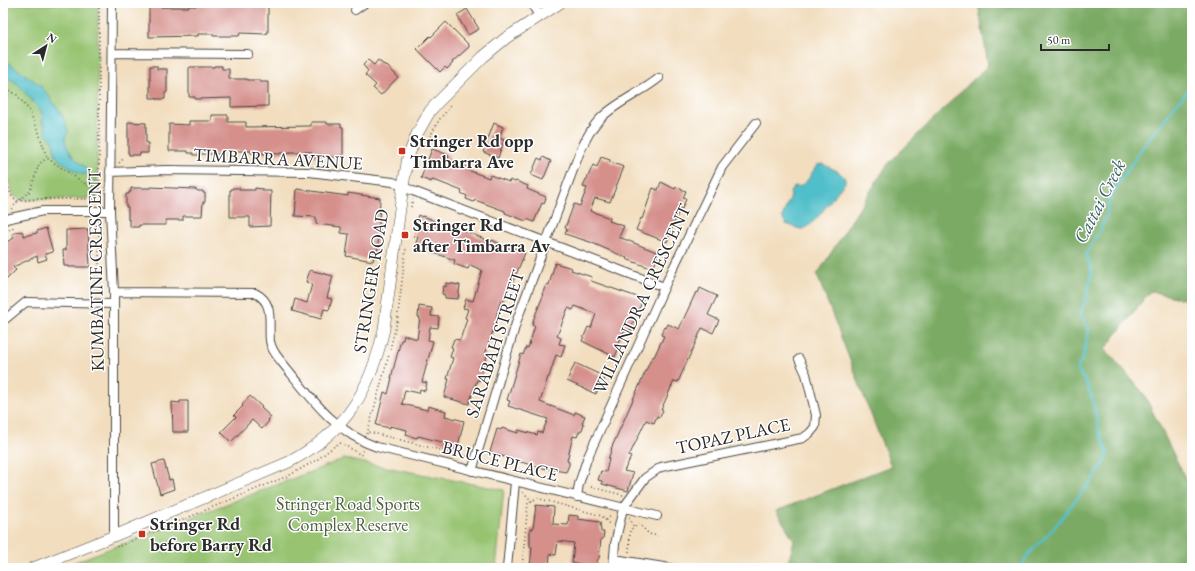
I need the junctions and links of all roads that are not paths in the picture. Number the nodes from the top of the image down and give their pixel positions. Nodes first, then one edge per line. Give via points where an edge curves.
1 (112, 3) edge
2 (365, 3) edge
3 (531, 3) edge
4 (560, 3) edge
5 (355, 10) dead end
6 (540, 17) junction
7 (112, 53) junction
8 (248, 54) dead end
9 (660, 78) dead end
10 (756, 123) dead end
11 (110, 172) junction
12 (403, 186) junction
13 (110, 211) junction
14 (4, 218) edge
15 (546, 242) junction
16 (664, 287) junction
17 (114, 292) junction
18 (114, 304) junction
19 (3, 321) edge
20 (799, 359) dead end
21 (339, 427) junction
22 (472, 471) junction
23 (515, 482) junction
24 (577, 497) junction
25 (623, 508) junction
26 (657, 516) dead end
27 (114, 536) junction
28 (614, 564) edge
29 (33, 568) edge
30 (507, 568) edge
31 (670, 568) edge

1 - 7 street, KUMBATINE CRESCENT
2 - 5 street
3 - 6 street
4 - 6 street, STRINGER ROAD
6 - 12 street, STRINGER ROAD via 494,47 441,98 417,134 408,157
7 - 8 street
7 - 11 street, KUMBATINE CRESCENT
9 - 15 street, SARABAH STREET via 611,109 593,127 579,154
10 - 16 street, WILLANDRA CRESCENT via 722,167
11 - 12 street, TIMBARRA AVENUE via 309,172 393,182
11 - 13 street, KUMBATINE CRESCENT
12 - 15 street, TIMBARRA AVENUE
12 - 21 street, STRINGER ROAD via 380,346 366,386
13 - 14 street via 43,211
13 - 17 street, KUMBATINE CRESCENT
15 - 16 street, TIMBARRA AVENUE
15 - 22 street, SARABAH STREET via 517,320
16 - 24 street, WILLANDRA CRESCENT via 586,459
17 - 18 street, KUMBATINE CRESCENT
17 - 21 street, BRUCE PLACE via 255,293 261,296 269,308 270,342 273,350 328,418
18 - 19 street via 26,302
18 - 27 street, KUMBATINE CRESCENT
20 - 25 street, TOPAZ PLACE via 806,374 816,415 815,427 810,433 803,438 661,467 645,478
21 - 22 street, BRUCE PLACE via 365,443
21 - 27 street, STRINGER ROAD via 316,446 290,462
22 - 23 street, BRUCE PLACE
23 - 24 street, BRUCE PLACE
23 - 30 street
24 - 25 street, BRUCE PLACE
25 - 26 street, BRUCE PLACE
25 - 28 street via 615,544
27 - 29 street, STRINGER ROAD
28 - 31 street via 628,562

